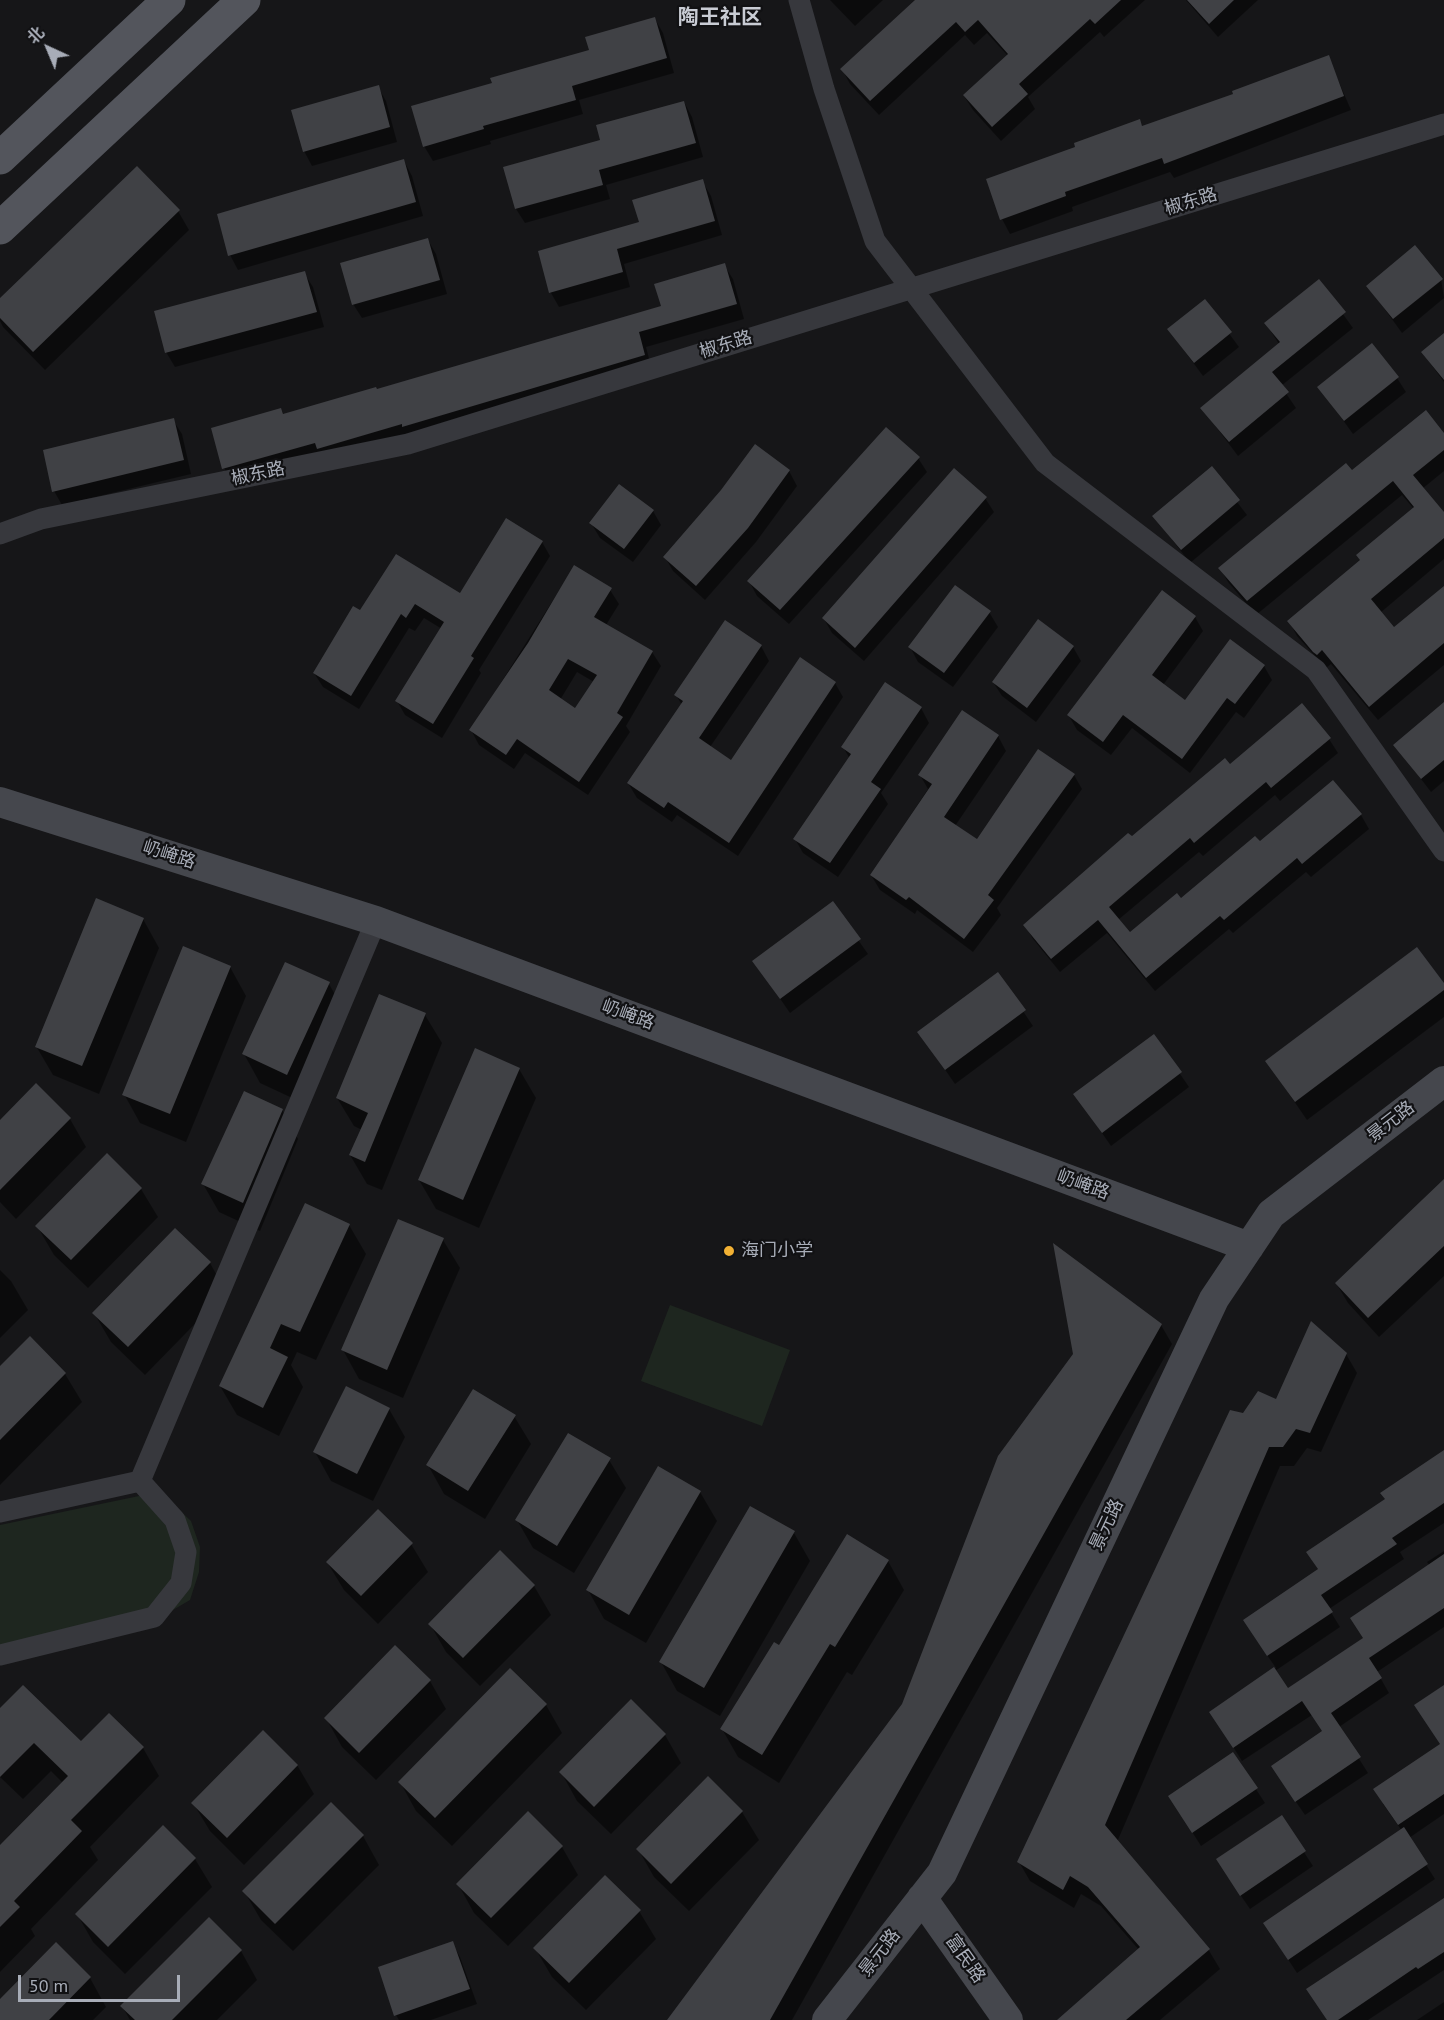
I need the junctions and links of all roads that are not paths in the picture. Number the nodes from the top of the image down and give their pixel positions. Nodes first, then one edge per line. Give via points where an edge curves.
1 (169, 0) edge
2 (244, 0) edge
3 (799, 0) edge
4 (1444, 124) edge
5 (0, 158) edge
6 (0, 228) edge
7 (912, 288) junction
8 (0, 534) edge
9 (0, 802) edge
10 (1444, 851) edge
11 (376, 921) junction
12 (1444, 1081) edge
13 (1249, 1247) junction
14 (140, 1481) junction
15 (0, 1512) edge
16 (0, 1654) edge
17 (922, 1898) junction
18 (827, 2020) edge
19 (1008, 2020) edge

1 - 5 main road
2 - 6 main road
3 - 7 street via 875,241
4 - 7 street, 椒东路
7 - 8 street, 椒东路 via 408,444 41,519
7 - 10 street via 1045,463 1316,670
9 - 11 street, 屷崦路
11 - 13 street, 屷崦路
11 - 14 street
12 - 13 street, 景元路 via 1271,1214
13 - 17 street, 景元路 via 1214,1299 942,1873
14 - 15 street
14 - 16 street via 175,1520 186,1552 181,1583 154,1617
17 - 18 street, 景元路
17 - 19 street, 富民路

